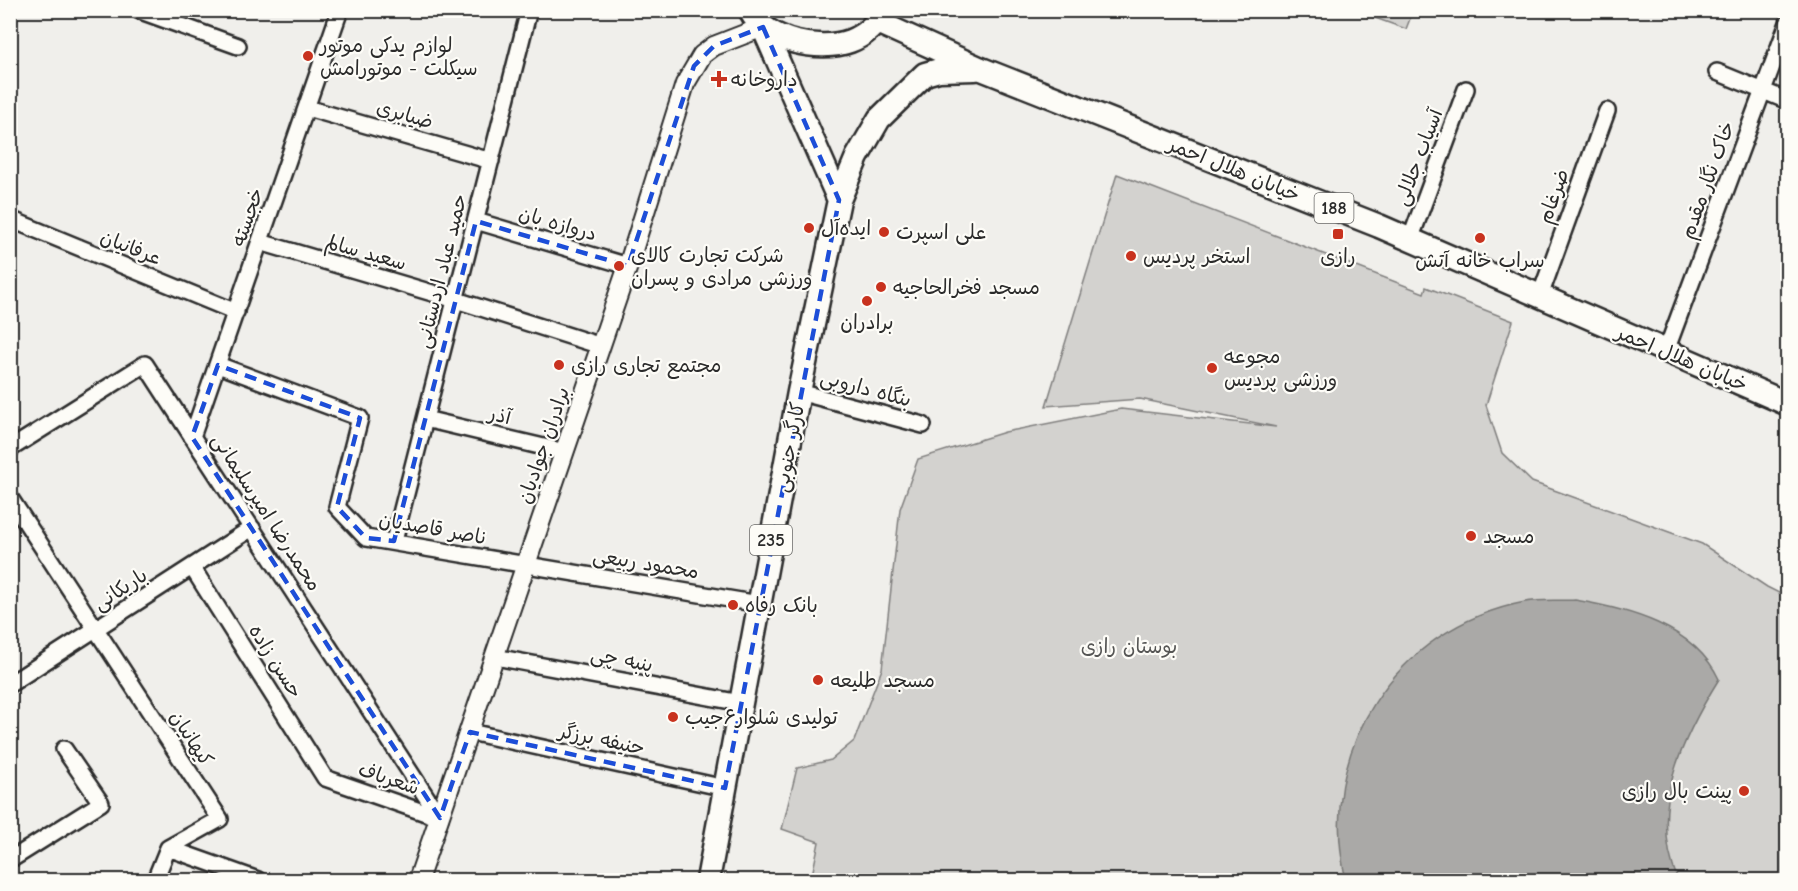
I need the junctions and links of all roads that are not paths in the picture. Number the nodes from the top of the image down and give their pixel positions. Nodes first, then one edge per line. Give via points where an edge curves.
1 (138, 10) edge
2 (340, 10) edge
3 (529, 10) edge
4 (880, 16) edge
5 (757, 19) edge
6 (1788, 23) edge
7 (238, 46) dead end
8 (979, 68) junction
9 (1717, 72) dead end
10 (1466, 89) dead end
11 (1762, 91) junction
12 (1788, 101) edge
13 (307, 108) junction
14 (1606, 111) dead end
15 (491, 161) junction
16 (839, 200) junction
17 (10, 219) edge
18 (476, 221) junction
19 (1410, 240) junction
20 (260, 242) junction
21 (628, 266) junction
22 (1540, 296) junction
23 (456, 300) junction
24 (236, 312) junction
25 (601, 346) junction
26 (1666, 351) junction
27 (218, 365) junction
28 (799, 392) junction
29 (1788, 404) edge
30 (425, 419) junction
31 (923, 425) dead end
32 (192, 437) junction
33 (10, 449) edge
34 (565, 452) junction
35 (10, 498) edge
36 (252, 528) junction
37 (394, 541) junction
38 (526, 566) junction
39 (192, 567) junction
40 (759, 604) junction
41 (96, 629) junction
42 (495, 657) junction
43 (10, 684) edge
44 (741, 703) junction
45 (470, 732) junction
46 (63, 749) dead end
47 (325, 778) joint
48 (725, 788) junction
49 (440, 818) junction
50 (168, 848) junction
51 (15, 857) edge
52 (155, 880) edge
53 (258, 880) edge
54 (418, 880) edge
55 (708, 880) edge

1 - 7 street
2 - 13 street, خجسته
3 - 15 street, حمید عباد اردستانی
4 - 5 main road via 852,40 832,45 792,41
4 - 8 main road, خیابان هلال احمر / 188
5 - 16 main road
5 - 21 street, برادران جوادیان via 714,45 694,66
6 - 11 street, خاک‌ نگار‌ مقدم
8 - 16 main road, کارگر جنوبی via 925,74 879,119
8 - 19 main road, خیابان هلال احمر / 188
9 - 11 street
10 - 19 street, آسیاب جلالی
11 - 12 street
11 - 26 street, خاک‌ نگار‌ مقدم
13 - 15 street, ضیابری
13 - 20 street, خجسته
14 - 22 street, ضرغام
15 - 18 street, حمید عباد اردستانی
16 - 28 main road, کارگر جنوبی / 235
17 - 24 street, عرفانیان
18 - 21 street, دروازه بان
18 - 23 street, حمید عباد اردستانی
19 - 22 main road, خیابان هلال احمر / 188
20 - 23 street, سعید سالم
20 - 24 street, خجسته
21 - 25 street, برادران جوادیان
22 - 26 main road, خیابان هلال احمر / 188
23 - 25 street, سعید سالم
23 - 30 street, حمید عباد اردستانی
24 - 27 street, خجسته
25 - 34 street, برادران جوادیان
26 - 29 main road, خیابان هلال احمر / 188
27 - 32 street, خجسته
27 - 37 street, ناصر قاصدیان via 360,418 337,507 366,538
28 - 31 street, بنگاه داروبی
28 - 40 main road, کارگر جنوبی / 235
30 - 34 street, آذر
30 - 37 street, حمید عباد اردستانی
32 - 33 street, محمدرضا امیرسلیمانی via 145,364
32 - 36 street, محمدرضا امیرسلیمانی
34 - 38 street, برادران جوادیان
35 - 41 street
36 - 39 street, باریکانی
36 - 49 street, محمدرضا امیرسلیمانی
37 - 38 street, ناصر قاصدیان
38 - 40 street, محمود ربیعی
38 - 42 street, برادران جوادیان
39 - 41 street, باریکانی
39 - 47 street, حسن زاده
40 - 44 main road, کارگر جنوبی / 235
41 - 43 street, باریکانی
41 - 50 street, کیهانیان via 220,819
42 - 44 street, پنبه چی
42 - 45 street, برادران جوادیان
44 - 48 main road, کارگر جنوبی / 235
45 - 48 street, حنیفه برزگر
45 - 49 street, برادران جوادیان
46 - 51 street via 101,803
47 - 49 street, شعرباف
48 - 55 main road, کارگر جنوبی / 235
49 - 54 street, برادران جوادیان
50 - 52 street
50 - 53 street

